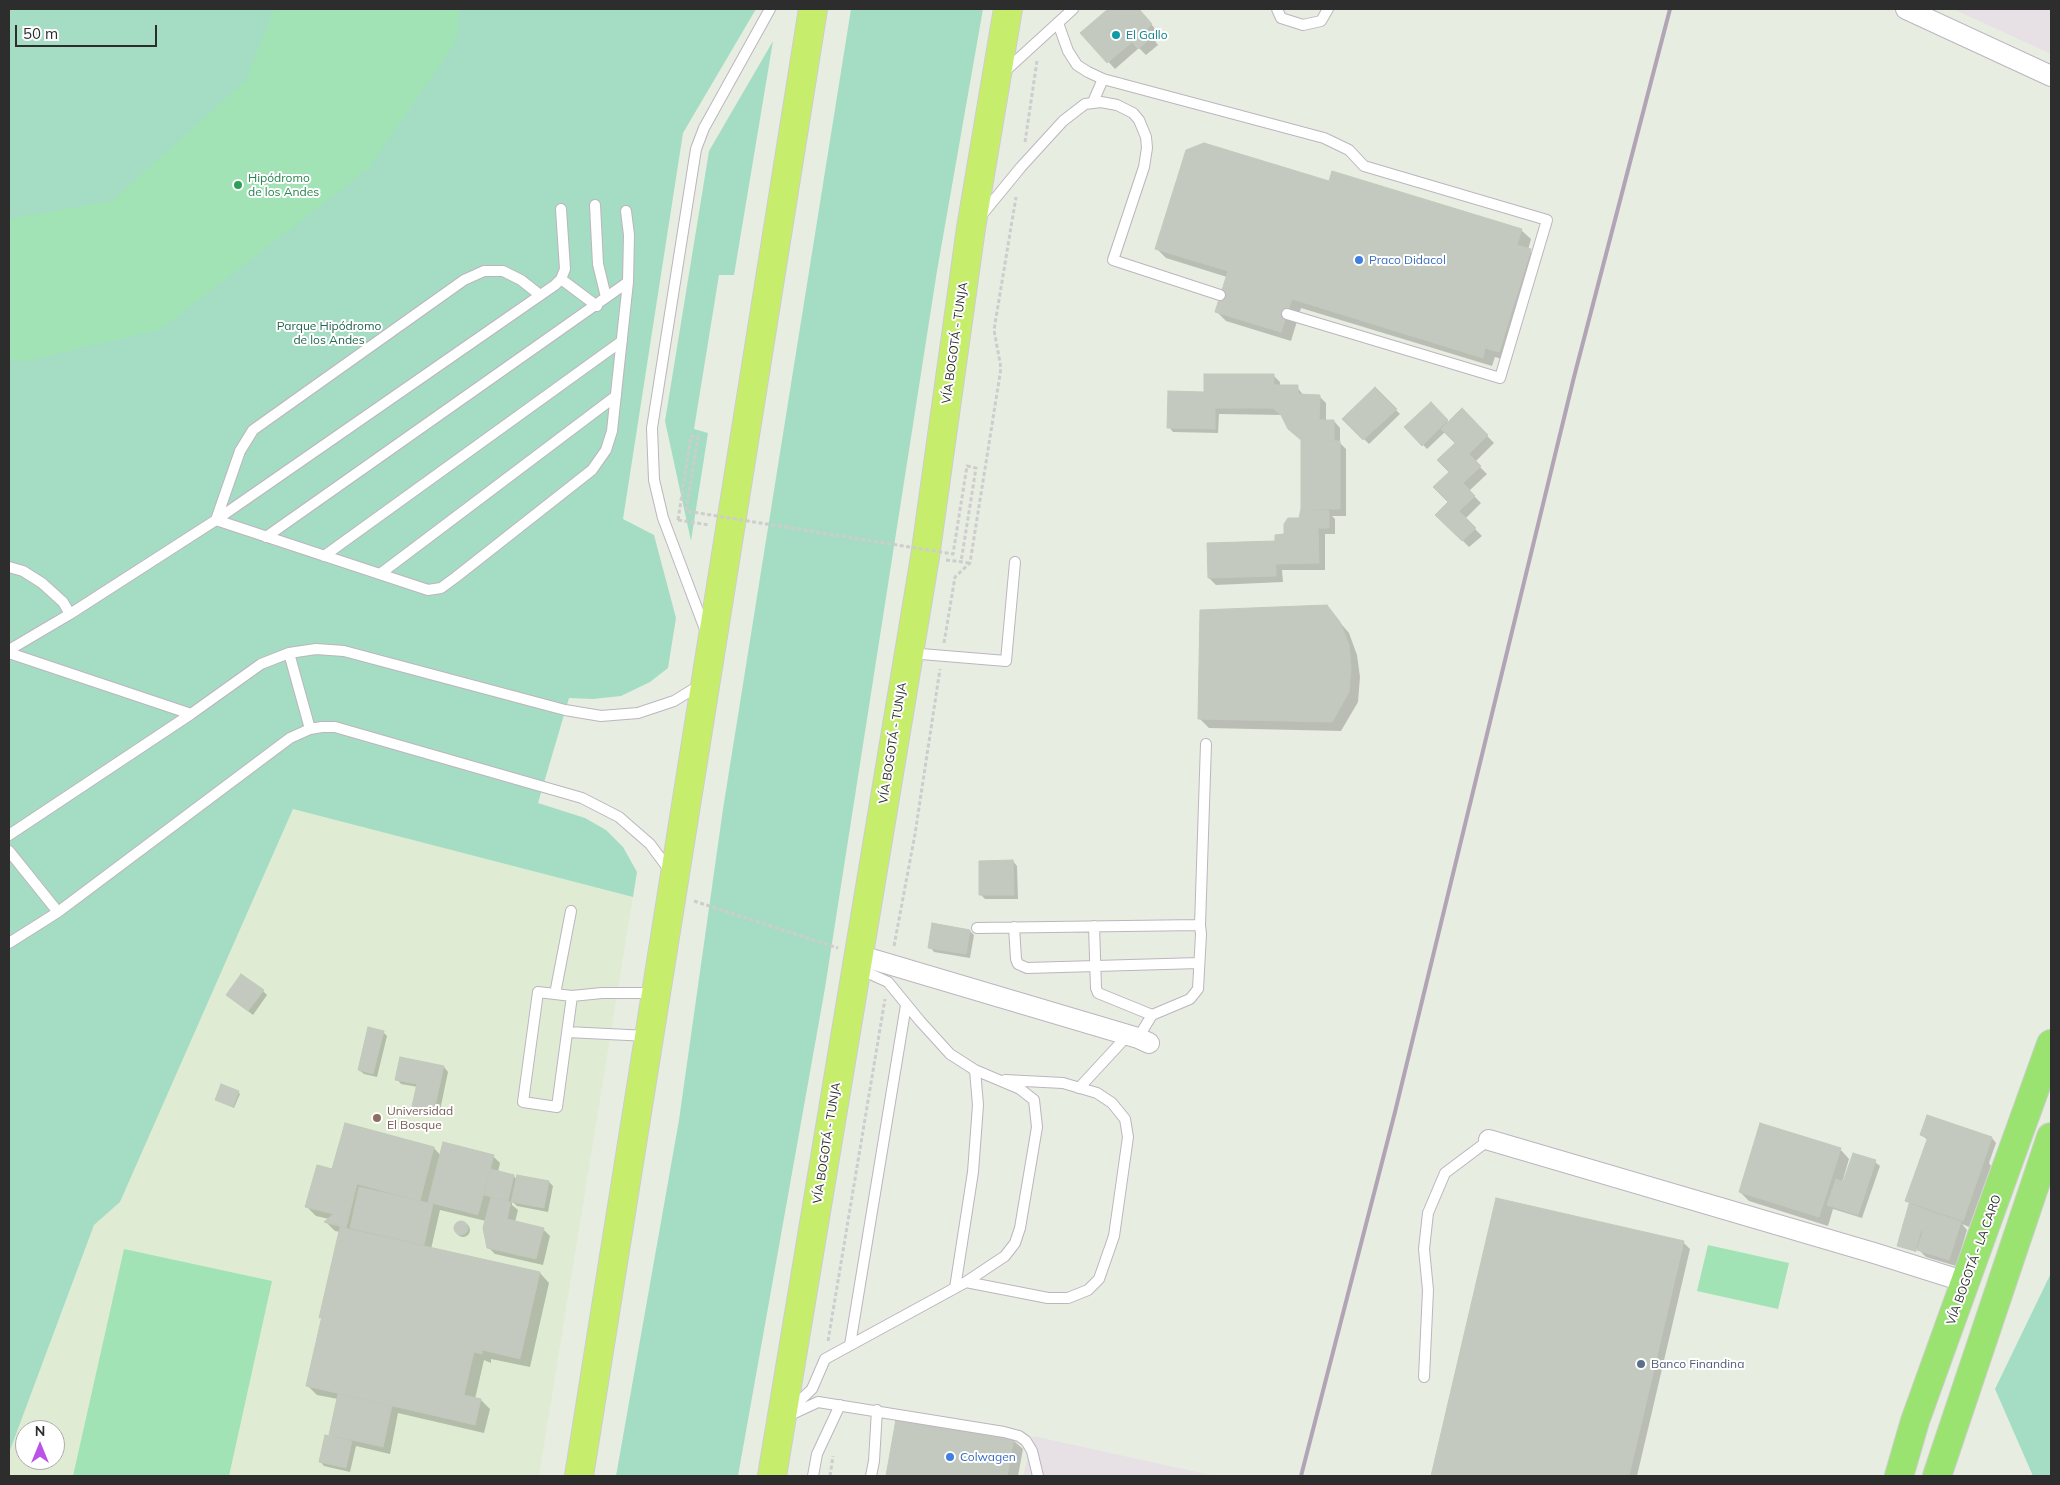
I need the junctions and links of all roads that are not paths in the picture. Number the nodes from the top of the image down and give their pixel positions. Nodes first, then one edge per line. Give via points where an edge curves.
1 (770, 9) edge
2 (813, 9) edge
3 (1008, 9) edge
4 (1073, 9) edge
5 (1277, 9) edge
6 (1328, 9) edge
7 (1906, 9) edge
8 (1058, 23) junction
9 (2051, 76) edge
10 (997, 77) junction
11 (1103, 79) junction
12 (1094, 102) junction
13 (595, 205) dead end
14 (561, 209) dead end
15 (626, 211) dead end
16 (971, 228) junction
17 (561, 279) junction
18 (628, 282) junction
19 (540, 295) junction
20 (1220, 295) dead end
21 (606, 296) junction
22 (597, 306) junction
23 (1287, 314) dead end
24 (622, 340) junction
25 (616, 396) junction
26 (216, 520) junction
27 (266, 537) junction
28 (324, 556) junction
29 (1015, 562) dead end
30 (9, 566) edge
31 (380, 574) junction
32 (70, 614) junction
33 (712, 648) junction
34 (9, 652) edge
35 (289, 653) junction
36 (908, 653) junction
37 (706, 681) junction
38 (191, 714) junction
39 (310, 729) junction
40 (1206, 744) dead end
41 (9, 836) edge
42 (9, 851) edge
43 (673, 886) junction
44 (571, 911) dead end
45 (58, 912) junction
46 (1200, 925) junction
47 (1094, 926) junction
48 (1014, 927) junction
49 (977, 928) dead end
50 (9, 943) edge
51 (857, 961) junction
52 (1199, 963) junction
53 (1095, 965) junction
54 (890, 973) junction
55 (656, 992) junction
56 (556, 994) junction
57 (572, 996) junction
58 (906, 1005) junction
59 (1152, 1015) junction
60 (568, 1032) junction
61 (650, 1036) junction
62 (1138, 1038) junction
63 (2051, 1044) edge
64 (975, 1070) junction
65 (998, 1080) junction
66 (1079, 1088) junction
67 (2051, 1136) edge
68 (1489, 1140) joint
69 (966, 1282) junction
70 (1966, 1282) junction
71 (955, 1288) junction
72 (850, 1345) junction
73 (1424, 1377) dead end
74 (840, 1405) junction
75 (877, 1410) junction
76 (782, 1418) junction
77 (580, 1476) edge
78 (772, 1476) edge
79 (813, 1476) edge
80 (871, 1476) edge
81 (1038, 1476) edge
82 (1899, 1476) edge
83 (1937, 1476) edge

1 - 33 lane via 704,128 696,149 652,428 654,480 663,518
2 - 33 highway
3 - 10 highway, VÍA BOGOTÁ - TUNJA
4 - 8 lane
5 - 6 lane via 1281,18 1304,25 1320,21
7 - 9 street
8 - 10 lane
8 - 11 lane via 1068,51 1077,64
10 - 16 highway, VÍA BOGOTÁ - TUNJA
11 - 12 lane
11 - 23 lane via 1324,138 1349,150 1364,166 1547,220 1500,378
12 - 16 lane via 1085,104 1063,121
12 - 20 lane via 1109,102 1125,108 1139,120 1146,138 1144,167 1113,260
13 - 21 lane via 598,264
14 - 17 lane via 565,269
15 - 18 lane
16 - 36 highway, VÍA BOGOTÁ - TUNJA via 925,556
17 - 19 lane
17 - 22 lane
18 - 21 lane
18 - 24 lane
19 - 26 lane
19 - 26 lane via 504,271 484,271 464,280 253,430 240,451
21 - 22 lane
22 - 27 lane
24 - 25 lane
24 - 28 lane
25 - 31 lane
25 - 31 lane via 606,450 592,470 456,577 441,588 428,590
26 - 27 lane
26 - 32 lane
27 - 28 lane
28 - 31 lane
29 - 36 lane via 1006,661
30 - 32 lane via 42,583 63,602
32 - 34 lane
33 - 37 highway
34 - 38 lane
35 - 37 lane via 316,649 344,652 565,710 601,716 638,713 674,701
35 - 38 lane via 261,664
35 - 39 lane
36 - 51 highway, VÍA BOGOTÁ - TUNJA
37 - 43 highway
38 - 41 lane
39 - 43 lane via 335,727 582,798 618,817 650,844
39 - 45 lane via 290,738
40 - 46 lane
42 - 45 lane
43 - 55 highway
44 - 56 lane
45 - 50 lane
46 - 47 lane
46 - 52 lane
47 - 48 lane
47 - 53 lane
48 - 49 lane
48 - 53 lane via 1018,964 1027,968
51 - 54 street
51 - 76 highway, VÍA BOGOTÁ - TUNJA
52 - 53 lane
52 - 59 lane via 1198,989 1190,999
53 - 59 lane via 1098,993
54 - 58 lane
54 - 62 street
55 - 57 lane
55 - 61 highway
56 - 57 lane
56 - 60 lane via 538,992 523,1102 557,1107
57 - 60 lane
58 - 64 lane via 950,1054
58 - 72 lane
59 - 62 lane
60 - 61 lane
61 - 77 highway
62 - 66 lane
63 - 70 main road, VÍA BOGOTÁ - LA CARO
64 - 65 lane
64 - 71 lane via 978,1105 973,1172
65 - 66 lane via 1063,1083
65 - 69 lane via 1020,1089 1034,1100 1037,1127 1015,1243 1005,1256
66 - 69 lane via 1112,1103 1125,1119 1128,1137 1114,1236 1098,1279 1088,1290 1068,1298 1048,1298
67 - 83 main road
68 - 70 street
68 - 73 lane via 1445,1173 1428,1213 1424,1249 1428,1290
69 - 71 lane
70 - 82 main road, VÍA BOGOTÁ - LA CARO via 1915,1421
71 - 72 lane
72 - 76 lane via 825,1360 812,1389
74 - 75 lane
74 - 76 lane via 818,1402
74 - 79 lane via 817,1454
75 - 80 lane
75 - 81 lane via 1019,1436 1032,1451
76 - 78 highway, VÍA BOGOTÁ - TUNJA

